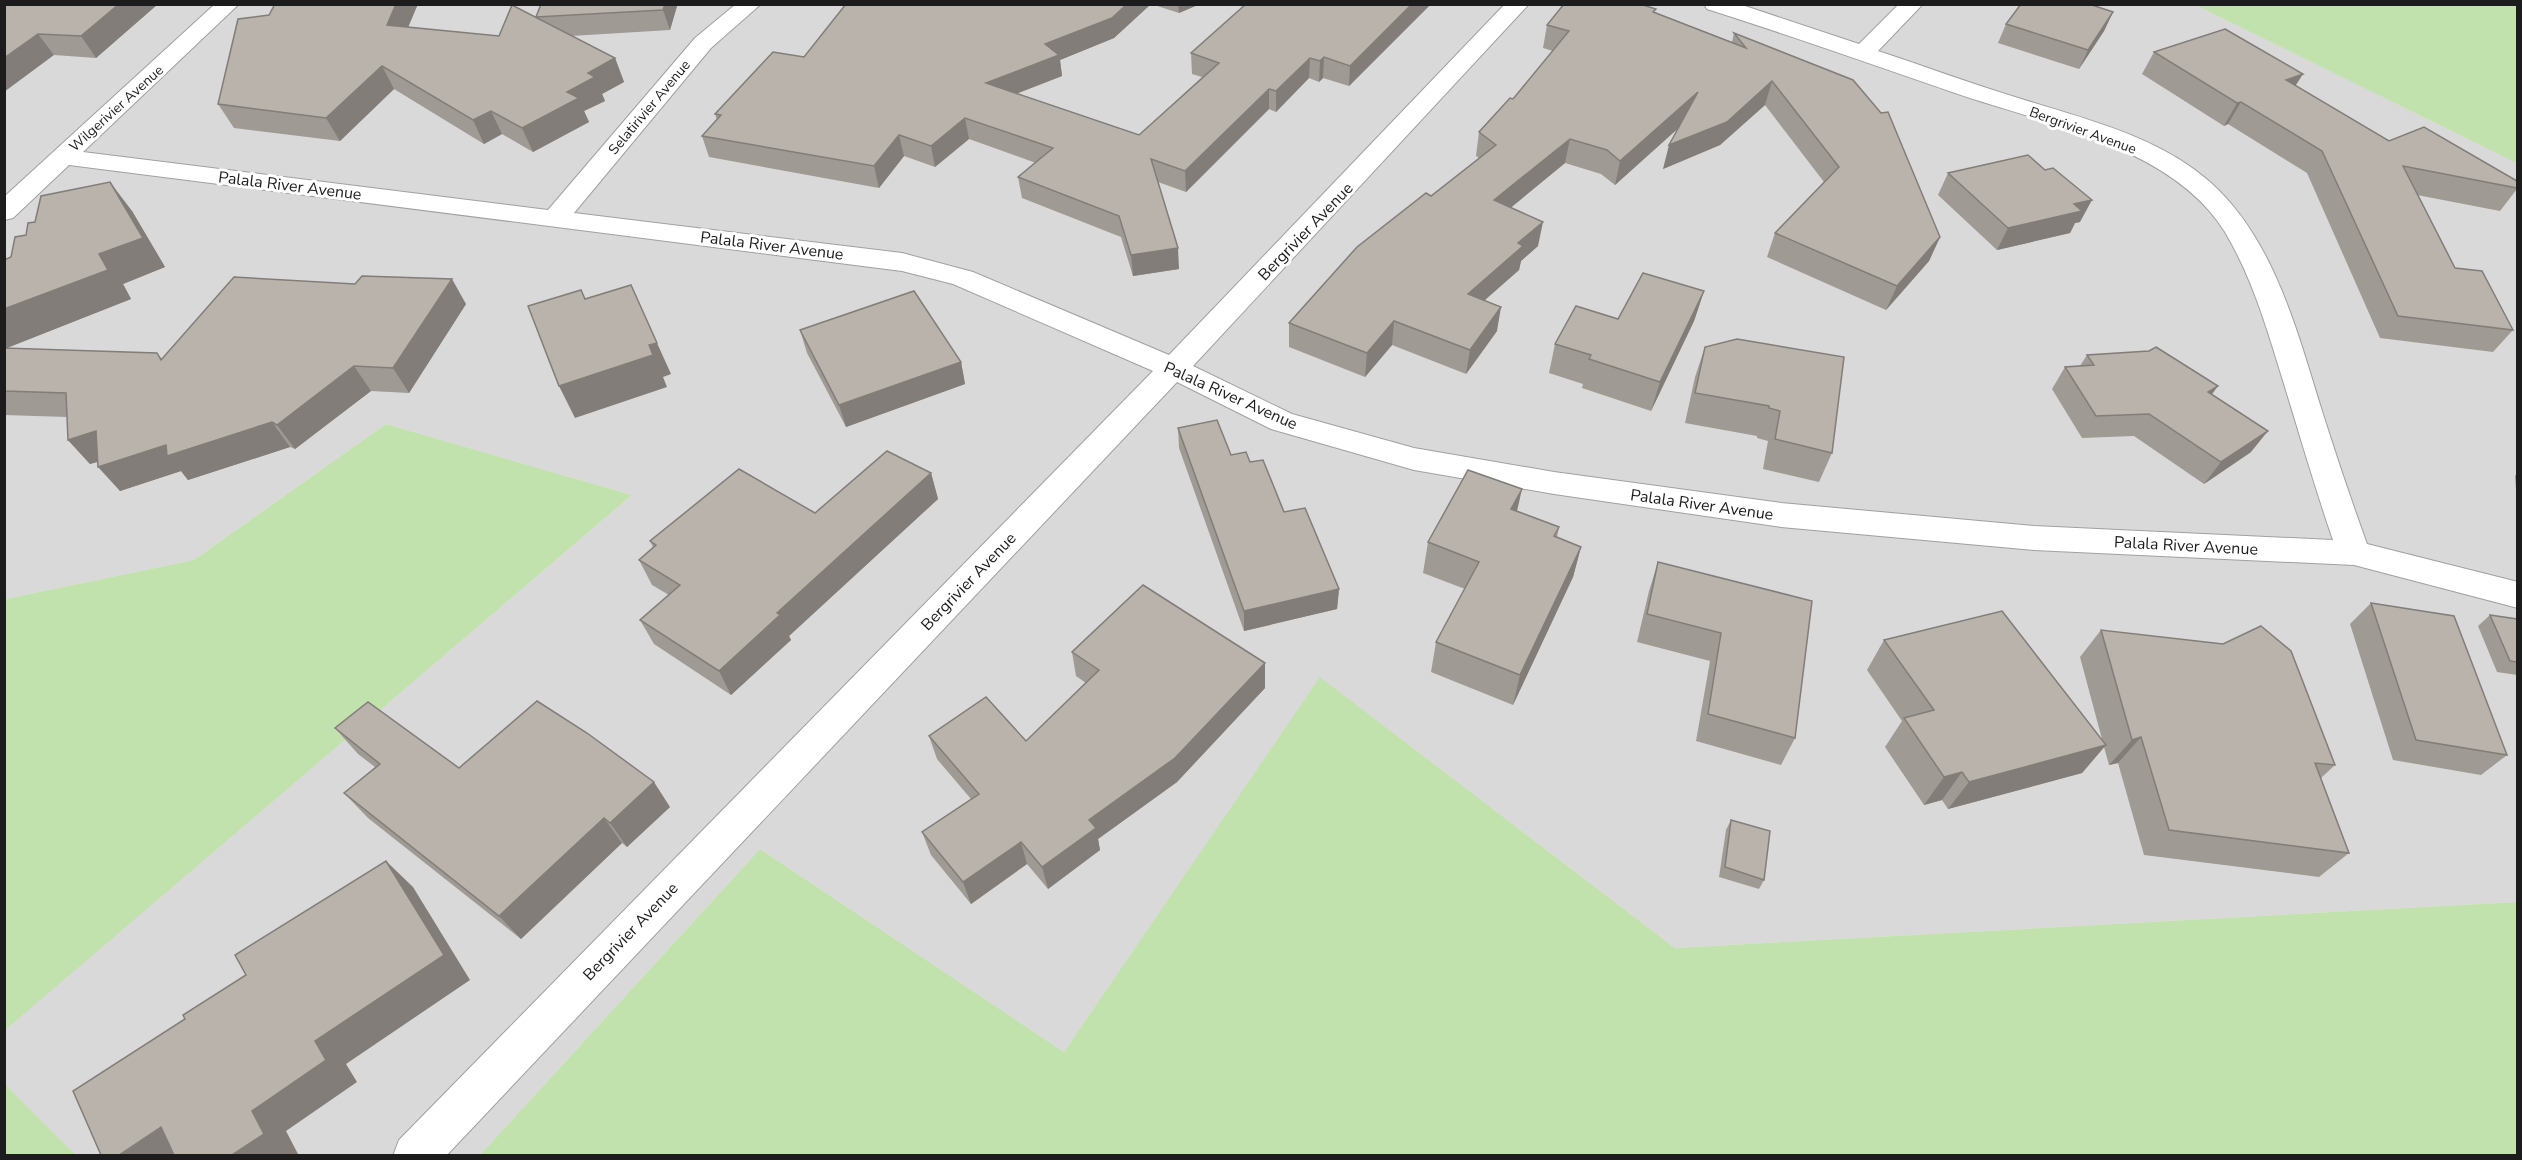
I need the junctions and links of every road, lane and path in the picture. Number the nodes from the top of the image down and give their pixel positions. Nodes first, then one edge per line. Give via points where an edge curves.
1 (228, 4) edge
2 (750, 4) edge
3 (1518, 4) edge
4 (1715, 4) edge
5 (1912, 4) edge
6 (1864, 52) junction
7 (63, 157) junction
8 (4, 212) edge
9 (556, 218) junction
10 (1173, 368) junction
11 (2354, 553) junction
12 (2517, 595) edge
13 (415, 1155) edge

1 - 7 street, Wilgerivier Avenue
2 - 9 street, Selatirivier Avenue via 703,43
3 - 10 street, Bergrivier Avenue
4 - 6 street, Bergrivier Avenue
5 - 6 street
6 - 11 street, Bergrivier Avenue via 2106,136 2168,165 2207,193 2244,243 2280,320
7 - 8 street, Wilgerivier Avenue
7 - 9 street, Palala River Avenue
9 - 10 street, Palala River Avenue via 902,262 963,278
10 - 11 street, Palala River Avenue via 1282,422 1414,459 1554,483 1781,515 2034,538
10 - 13 street, Bergrivier Avenue
11 - 12 street, Palala River Avenue

